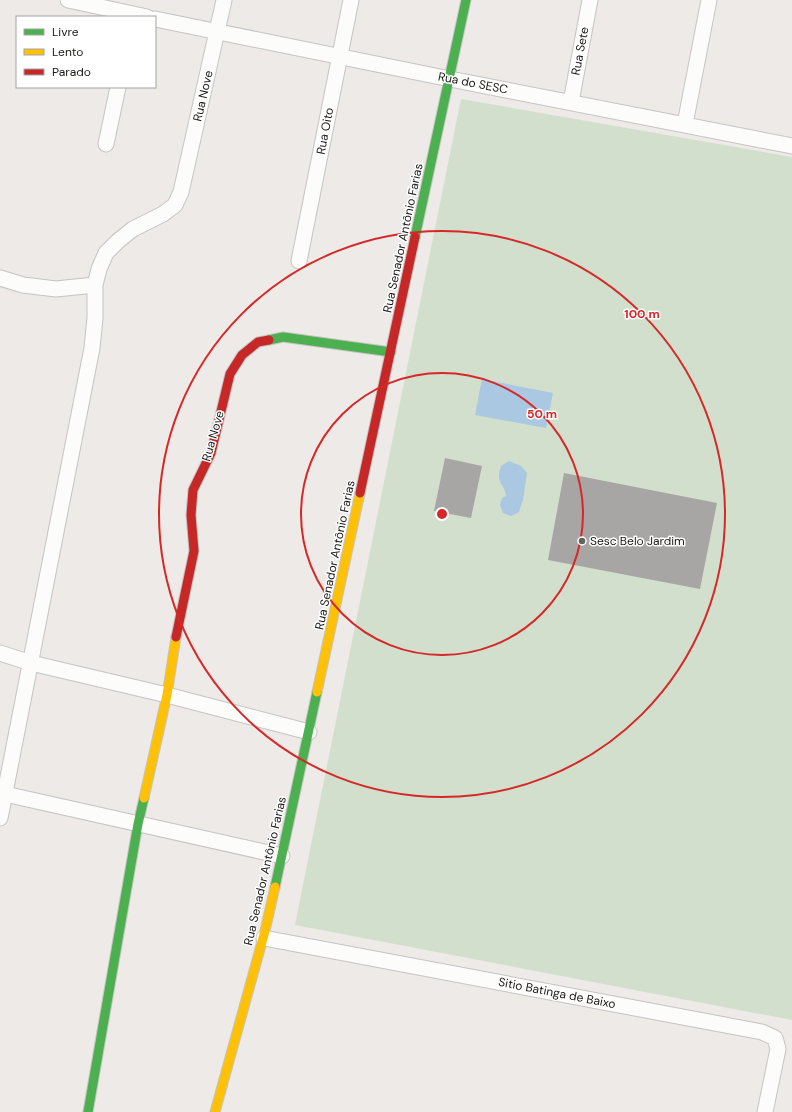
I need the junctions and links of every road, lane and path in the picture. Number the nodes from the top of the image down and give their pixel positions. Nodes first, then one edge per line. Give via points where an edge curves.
1 (68, 0) edge
2 (224, 0) edge
3 (351, 0) edge
4 (466, 0) edge
5 (590, 0) edge
6 (709, 0) edge
7 (102, 4) edge
8 (137, 16) edge
9 (156, 19) edge
10 (218, 31) junction
11 (340, 56) junction
12 (450, 79) junction
13 (118, 88) edge
14 (570, 102) junction
15 (685, 124) junction
16 (106, 144) dead end
17 (792, 146) edge
18 (299, 261) dead end
19 (0, 278) edge
20 (95, 285) junction
21 (391, 352) junction
22 (0, 653) edge
23 (31, 663) junction
24 (168, 695) junction
25 (309, 732) junction
26 (5, 794) junction
27 (0, 818) edge
28 (138, 824) junction
29 (282, 856) junction
30 (264, 938) junction
31 (88, 1112) edge
32 (215, 1112) edge
33 (765, 1112) edge

1 - 7 street
2 - 10 street, Rua Nove
3 - 11 street, Rua Oito
4 - 12 street, Rua Senador Antônio Farias
5 - 14 street, Rua Sete
6 - 15 street
7 - 8 street
9 - 10 street, Rua do SESC
10 - 11 street, Rua do SESC
10 - 20 street, Rua Nove via 181,192 175,205 118,241 106,254 98,269
11 - 12 street, Rua do SESC
11 - 18 street, Rua Oito
12 - 14 street, Rua do SESC
12 - 21 street, Rua Senador Antônio Farias
13 - 16 street
14 - 15 street, Rua do SESC
15 - 17 street, Rua do SESC
19 - 20 street via 23,285 56,289
20 - 23 street, Rua Nove via 92,348
21 - 24 street, Rua Nove via 283,337 258,342 238,361 230,374 211,453 193,490 190,515 194,551 175,644
21 - 25 street, Rua Senador Antônio Farias
22 - 23 street
23 - 24 street
23 - 26 street, Rua Nove
24 - 25 street
24 - 28 street, Rua Nove
25 - 29 street, Rua Senador Antônio Farias
26 - 27 street, Rua Nove
26 - 28 street
28 - 29 street
28 - 31 street, Rua Nove
29 - 30 street, Rua Senador Antônio Farias
30 - 32 street, Rua Senador Antônio Farias
30 - 33 street, Sitio Batinga de Baixo via 762,1032 775,1038 778,1049

